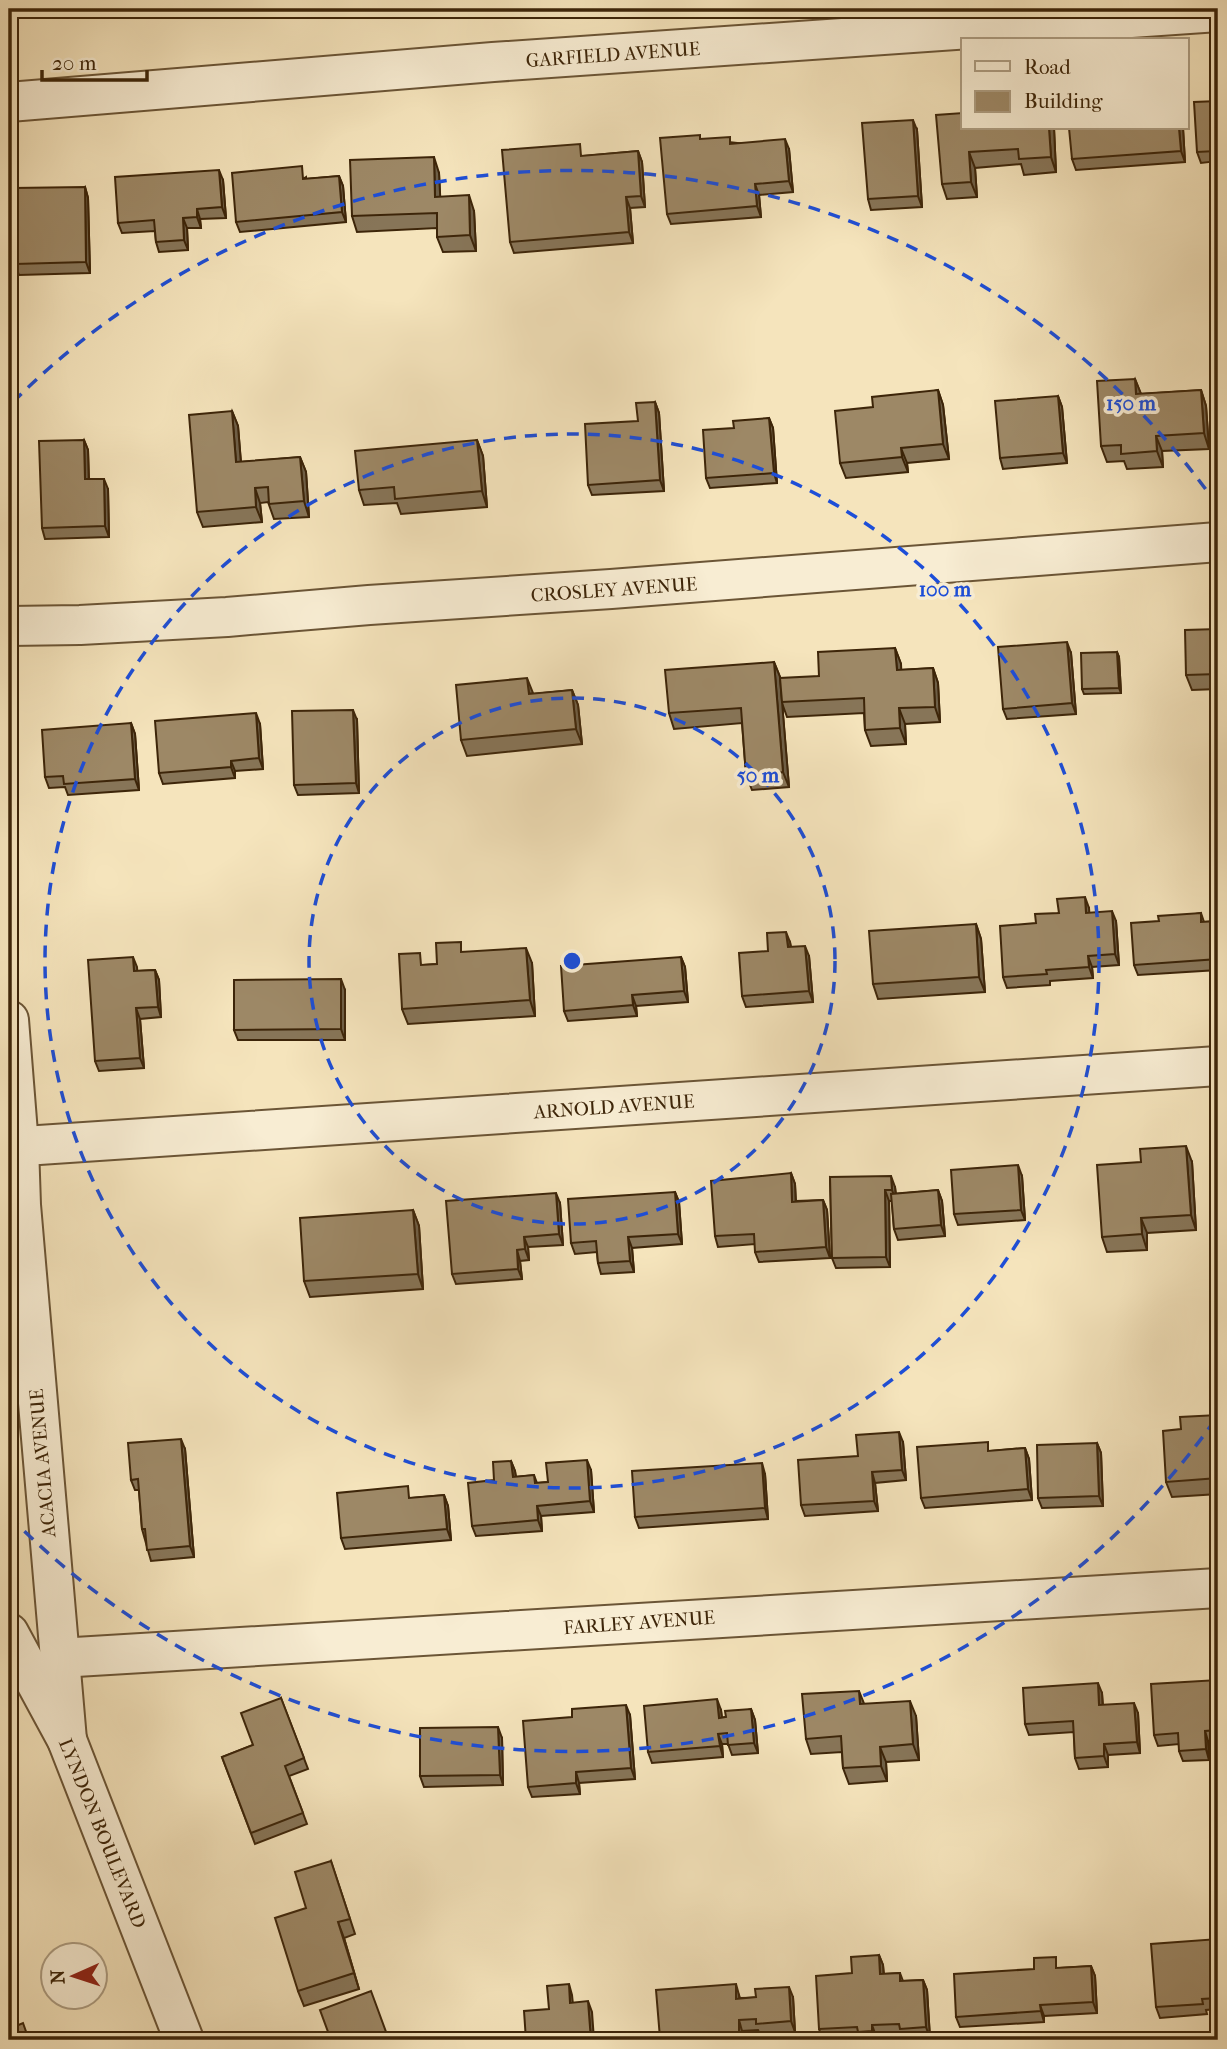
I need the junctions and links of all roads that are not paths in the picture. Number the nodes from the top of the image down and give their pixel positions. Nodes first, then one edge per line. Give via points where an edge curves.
1 (1218, 12) edge
2 (9, 102) edge
3 (1218, 542) edge
4 (9, 626) edge
5 (9, 1020) edge
6 (1218, 1066) edge
7 (14, 1147) edge
8 (1218, 1588) edge
9 (9, 1633) edge
10 (59, 1658) junction
11 (67, 1740) junction
12 (184, 2040) edge

1 - 2 street, GARFIELD AVENUE via 507,61
3 - 4 street, CROSLEY AVENUE via 227,617
5 - 7 street, ACACIA AVENUE
6 - 7 street, ARNOLD AVENUE
7 - 10 street, ACACIA AVENUE
8 - 10 street, FARLEY AVENUE
9 - 11 street, LYNDON BOULEVARD
10 - 11 street, ACACIA AVENUE
11 - 12 street, LYNDON BOULEVARD

